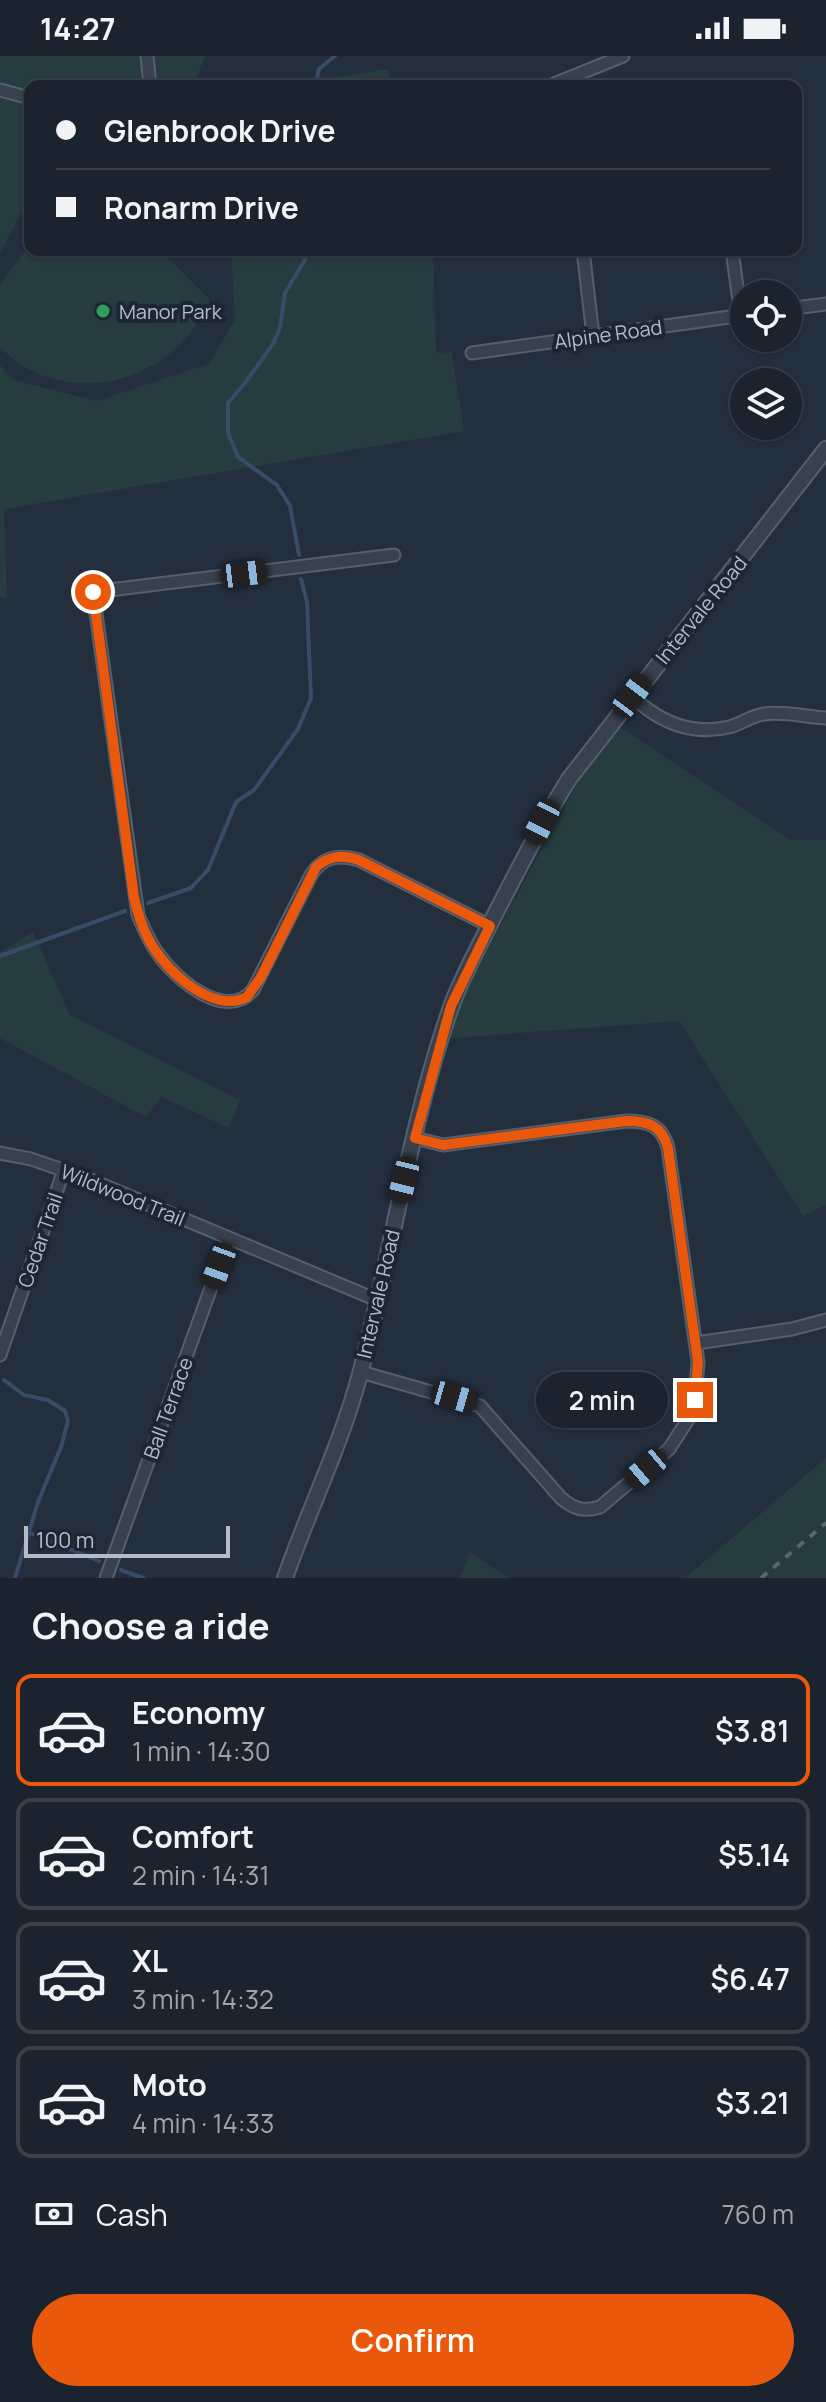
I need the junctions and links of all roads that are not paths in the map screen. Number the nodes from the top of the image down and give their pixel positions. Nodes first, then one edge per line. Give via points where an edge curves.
1 (147, 56) edge
2 (623, 56) edge
3 (149, 80) edge
4 (568, 80) edge
5 (0, 90) edge
6 (24, 96) edge
7 (584, 256) edge
8 (733, 256) edge
9 (737, 280) edge
10 (826, 304) edge
11 (802, 307) edge
12 (730, 317) edge
13 (593, 336) junction
14 (472, 353) dead end
15 (826, 449) edge
16 (394, 555) dead end
17 (632, 696) junction
18 (826, 718) edge
19 (490, 926) junction
20 (415, 1138) junction
21 (0, 1153) edge
22 (64, 1170) junction
23 (229, 1238) junction
24 (377, 1300) junction
25 (826, 1320) edge
26 (696, 1343) junction
27 (0, 1355) edge
28 (361, 1372) junction
29 (106, 1578) edge
30 (285, 1578) edge

1 - 3 street
2 - 4 street
5 - 6 street
7 - 13 street
8 - 9 street
10 - 11 street
12 - 13 street, Alpine Road
13 - 14 street, Alpine Road
15 - 17 street, Intervale Road
16 - 19 street via 93,592 134,897 148,939 172,971 211,998 229,1002 247,997 316,867 332,857 359,860
17 - 18 street via 667,722 695,730 732,726 762,714
17 - 19 street, Intervale Road via 542,822
19 - 20 street, Intervale Road via 451,1006
20 - 24 street, Intervale Road
20 - 26 street via 443,1145 626,1121 653,1125 668,1148
21 - 22 street, Wildwood Trail
22 - 23 street, Wildwood Trail
22 - 27 street, Cedar Trail
23 - 24 street, Wildwood Trail
23 - 29 street, Ball Terrace
24 - 28 street, Intervale Road
25 - 26 street
26 - 28 street via 695,1400 680,1434 600,1507 588,1511 561,1498 480,1406
28 - 30 street, Intervale Road via 344,1431

